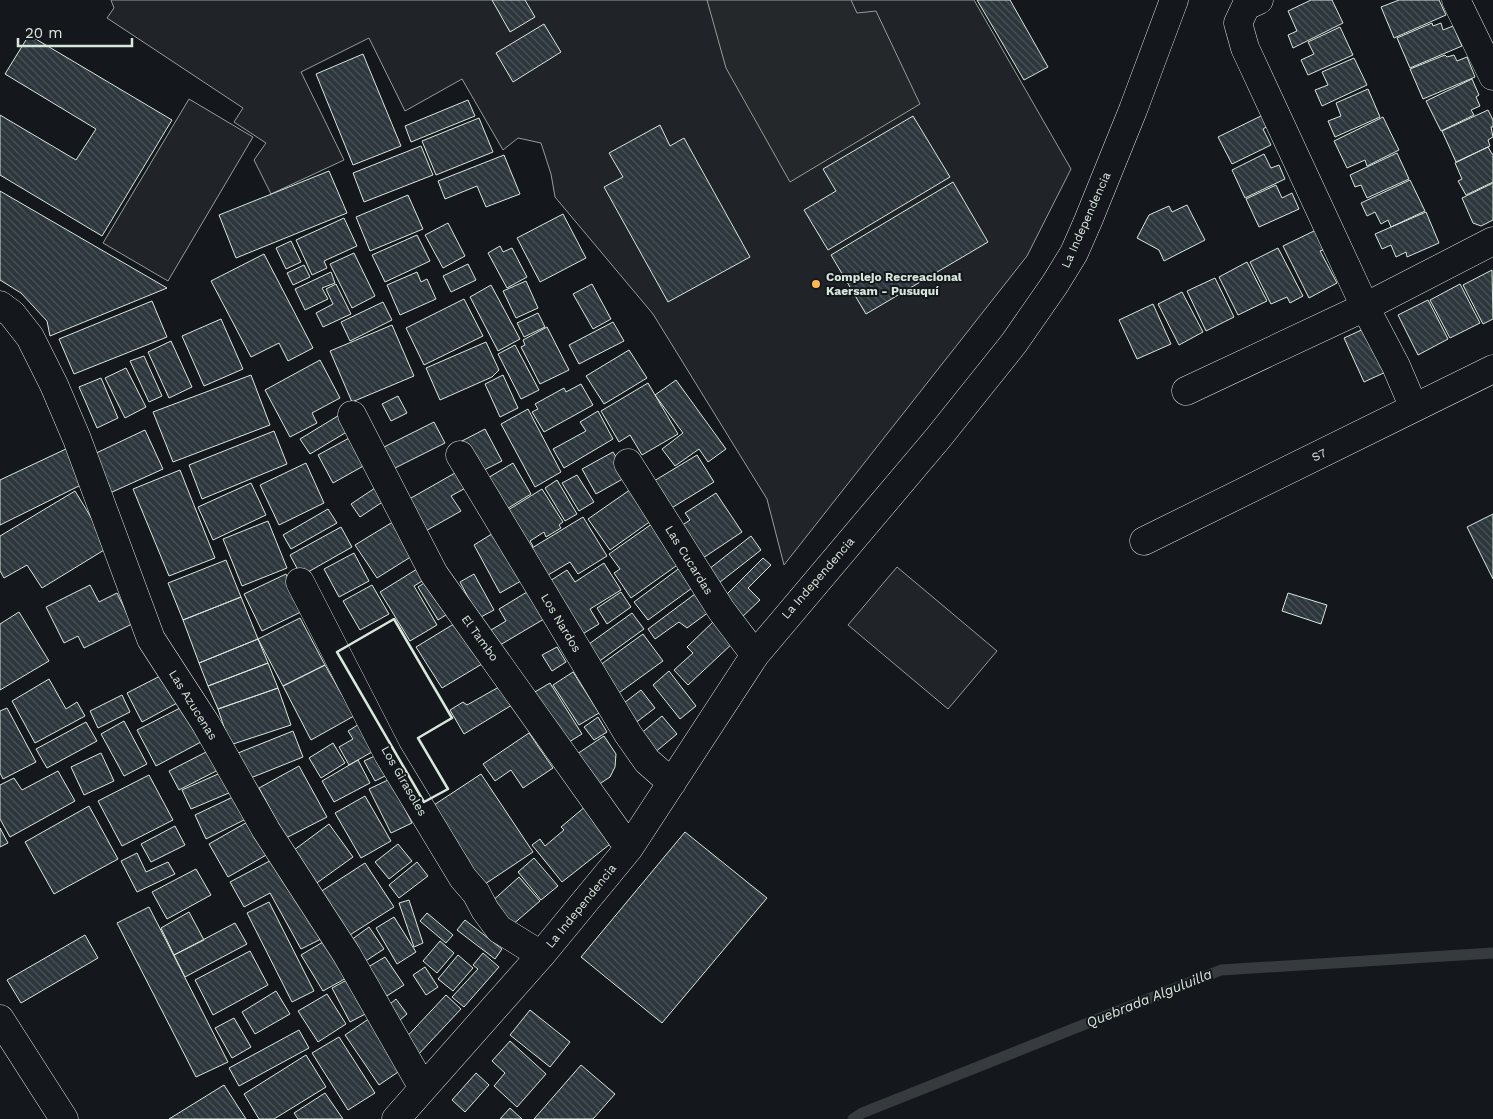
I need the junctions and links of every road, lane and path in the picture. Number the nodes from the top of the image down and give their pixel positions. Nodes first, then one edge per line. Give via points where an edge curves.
1 (1174, 0) edge
2 (1259, 0) edge
3 (1456, 0) edge
4 (1493, 76) edge
5 (1493, 241) edge
6 (0, 305) edge
7 (1365, 307) junction
8 (1493, 369) edge
9 (1186, 391) dead end
10 (1414, 408) junction
11 (352, 415) dead end
12 (460, 455) dead end
13 (628, 463) dead end
14 (1144, 541) dead end
15 (300, 582) dead end
16 (754, 654) junction
17 (672, 783) junction
18 (629, 848) junction
19 (540, 955) junction
20 (0, 1019) edge
21 (423, 1088) junction
22 (64, 1119) edge
23 (396, 1119) edge

1 - 16 street, La Independencia via 1091,213 1074,253 1055,284 1014,343 938,438
2 - 7 street via 1246,6 1238,23 1245,48
3 - 4 street
5 - 7 street
6 - 21 street, Las Azucenas via 12,314 30,337 54,385 151,639 346,955
7 - 9 street
7 - 10 street
8 - 10 street, S7
10 - 14 street, S7
11 - 18 street, El Tambo via 434,574
12 - 17 street, Los Nardos via 628,734 647,761
13 - 16 street, Las Cucardas via 721,610
15 - 19 street, Los Girasoles via 388,754 458,870 499,929
16 - 17 street, La Independencia
17 - 18 street, La Independencia
18 - 19 street, La Independencia
19 - 21 street, La Independencia
20 - 22 street
21 - 23 street, La Independencia

